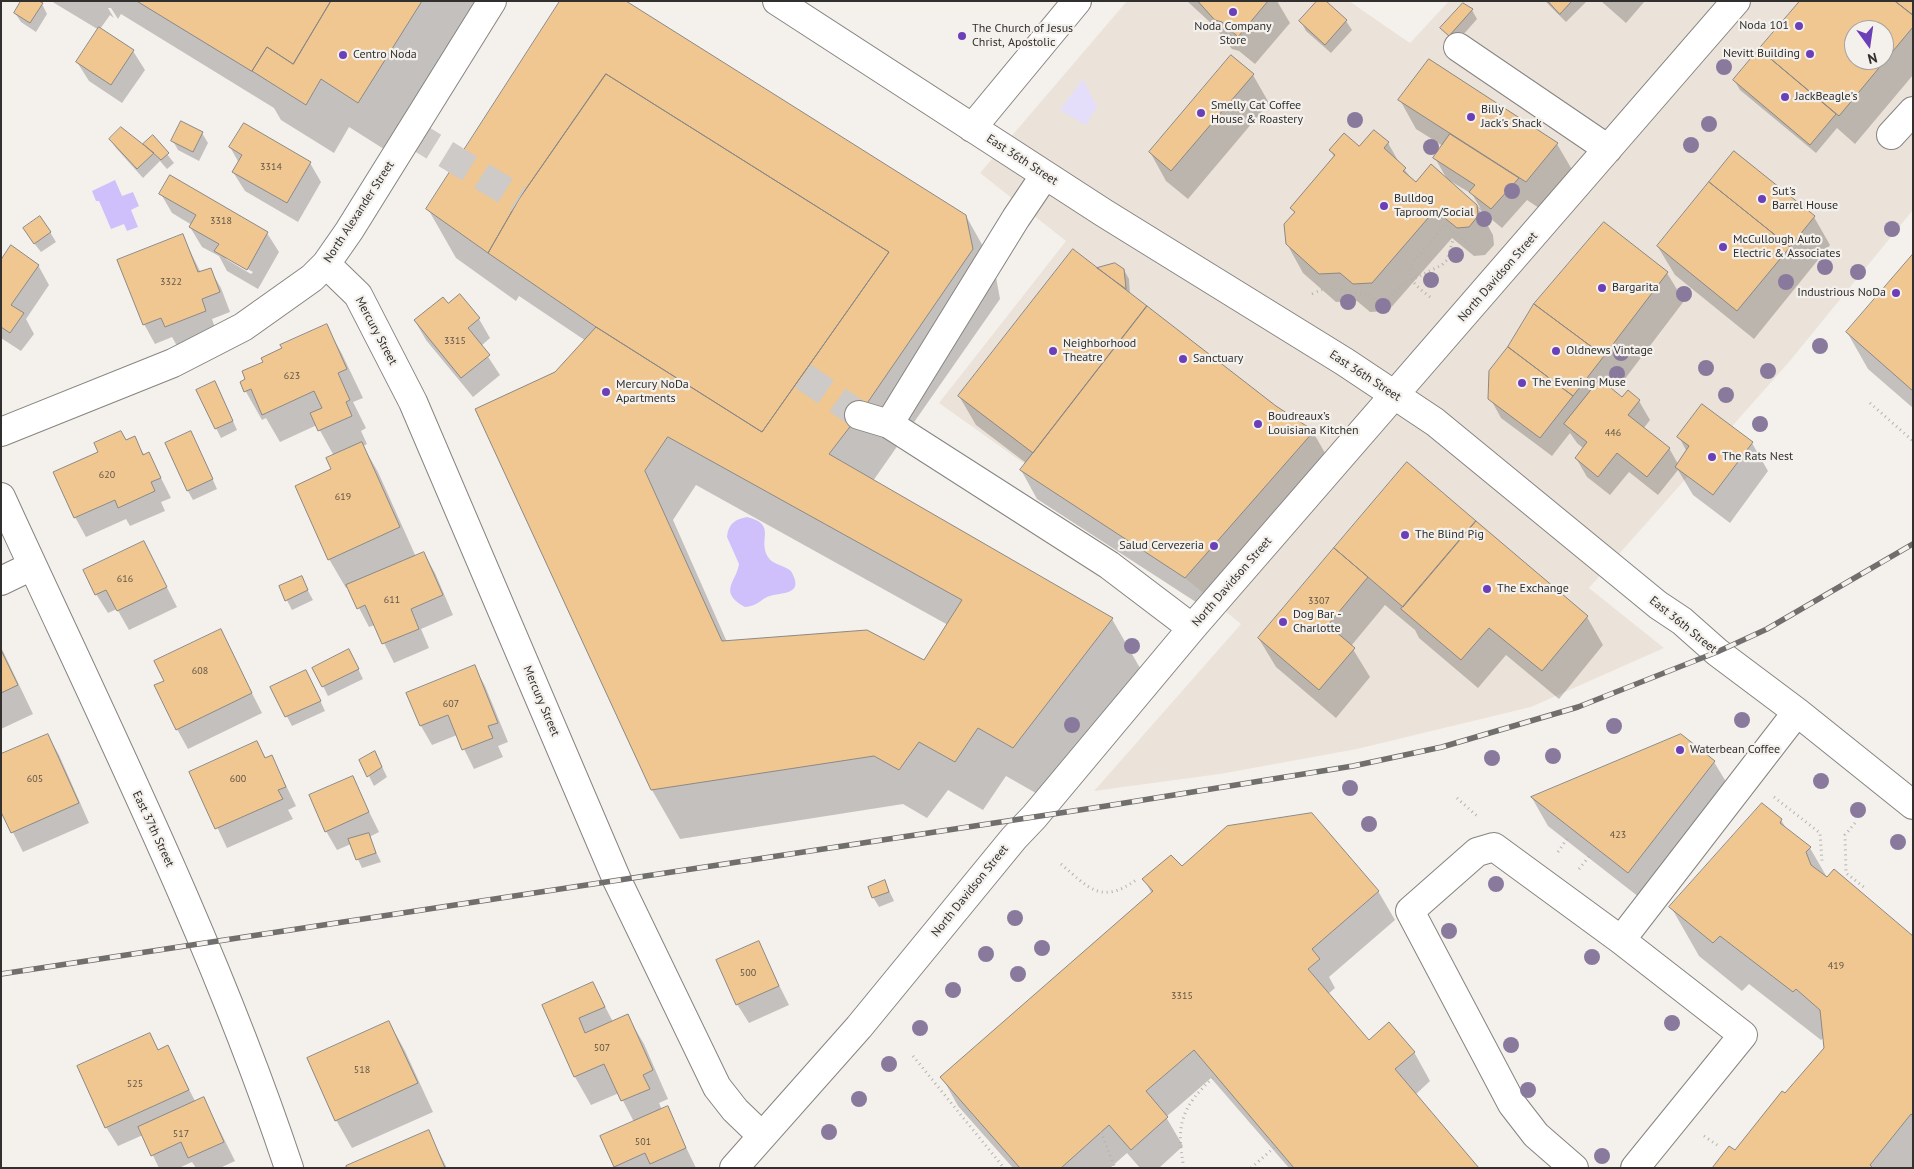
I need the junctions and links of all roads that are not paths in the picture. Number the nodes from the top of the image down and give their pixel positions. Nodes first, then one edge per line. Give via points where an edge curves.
1 (492, 1) edge
2 (778, 1) edge
3 (1077, 1) edge
4 (1736, 1) edge
5 (1458, 47) dead end
6 (1913, 110) edge
7 (972, 128) junction
8 (1891, 135) dead end
9 (1608, 149) junction
10 (1046, 176) junction
11 (326, 264) junction
12 (1394, 394) junction
13 (859, 415) tunnel mouth
14 (889, 424) junction
15 (1, 432) edge
16 (1, 497) edge
17 (32, 566) junction
18 (1, 581) edge
19 (1192, 628) junction
20 (1797, 712) junction
21 (1913, 804) edge
22 (1621, 940) junction
23 (761, 1135) junction
24 (289, 1168) edge
25 (734, 1168) edge
26 (1574, 1168) edge
27 (1635, 1168) edge

1 - 11 street, North Alexander Street
2 - 7 street, East 36th Street
3 - 7 street
4 - 9 street, North Davidson Street
5 - 9 street
6 - 8 street
7 - 10 street, East 36th Street
9 - 12 street, North Davidson Street
10 - 12 street, East 36th Street
10 - 14 street via 1011,226
11 - 15 street, North Alexander Street via 312,278 243,327 173,363
11 - 23 street, Mercury Street via 358,295 413,402 617,880 717,1087
12 - 19 street, North Davidson Street
12 - 20 street, East 36th Street via 1434,422 1658,605
13 - 14 street
14 - 19 street via 1109,565
16 - 17 street, East 37th Street
17 - 18 street
17 - 24 street, East 37th Street via 216,969 266,1098
19 - 23 street, North Davidson Street via 859,1027
20 - 21 street, East 36th Street
20 - 22 street
22 - 26 street via 1494,847 1477,852 1410,911 1512,1104 1536,1135
22 - 27 street via 1743,1035
23 - 25 street, North Davidson Street

